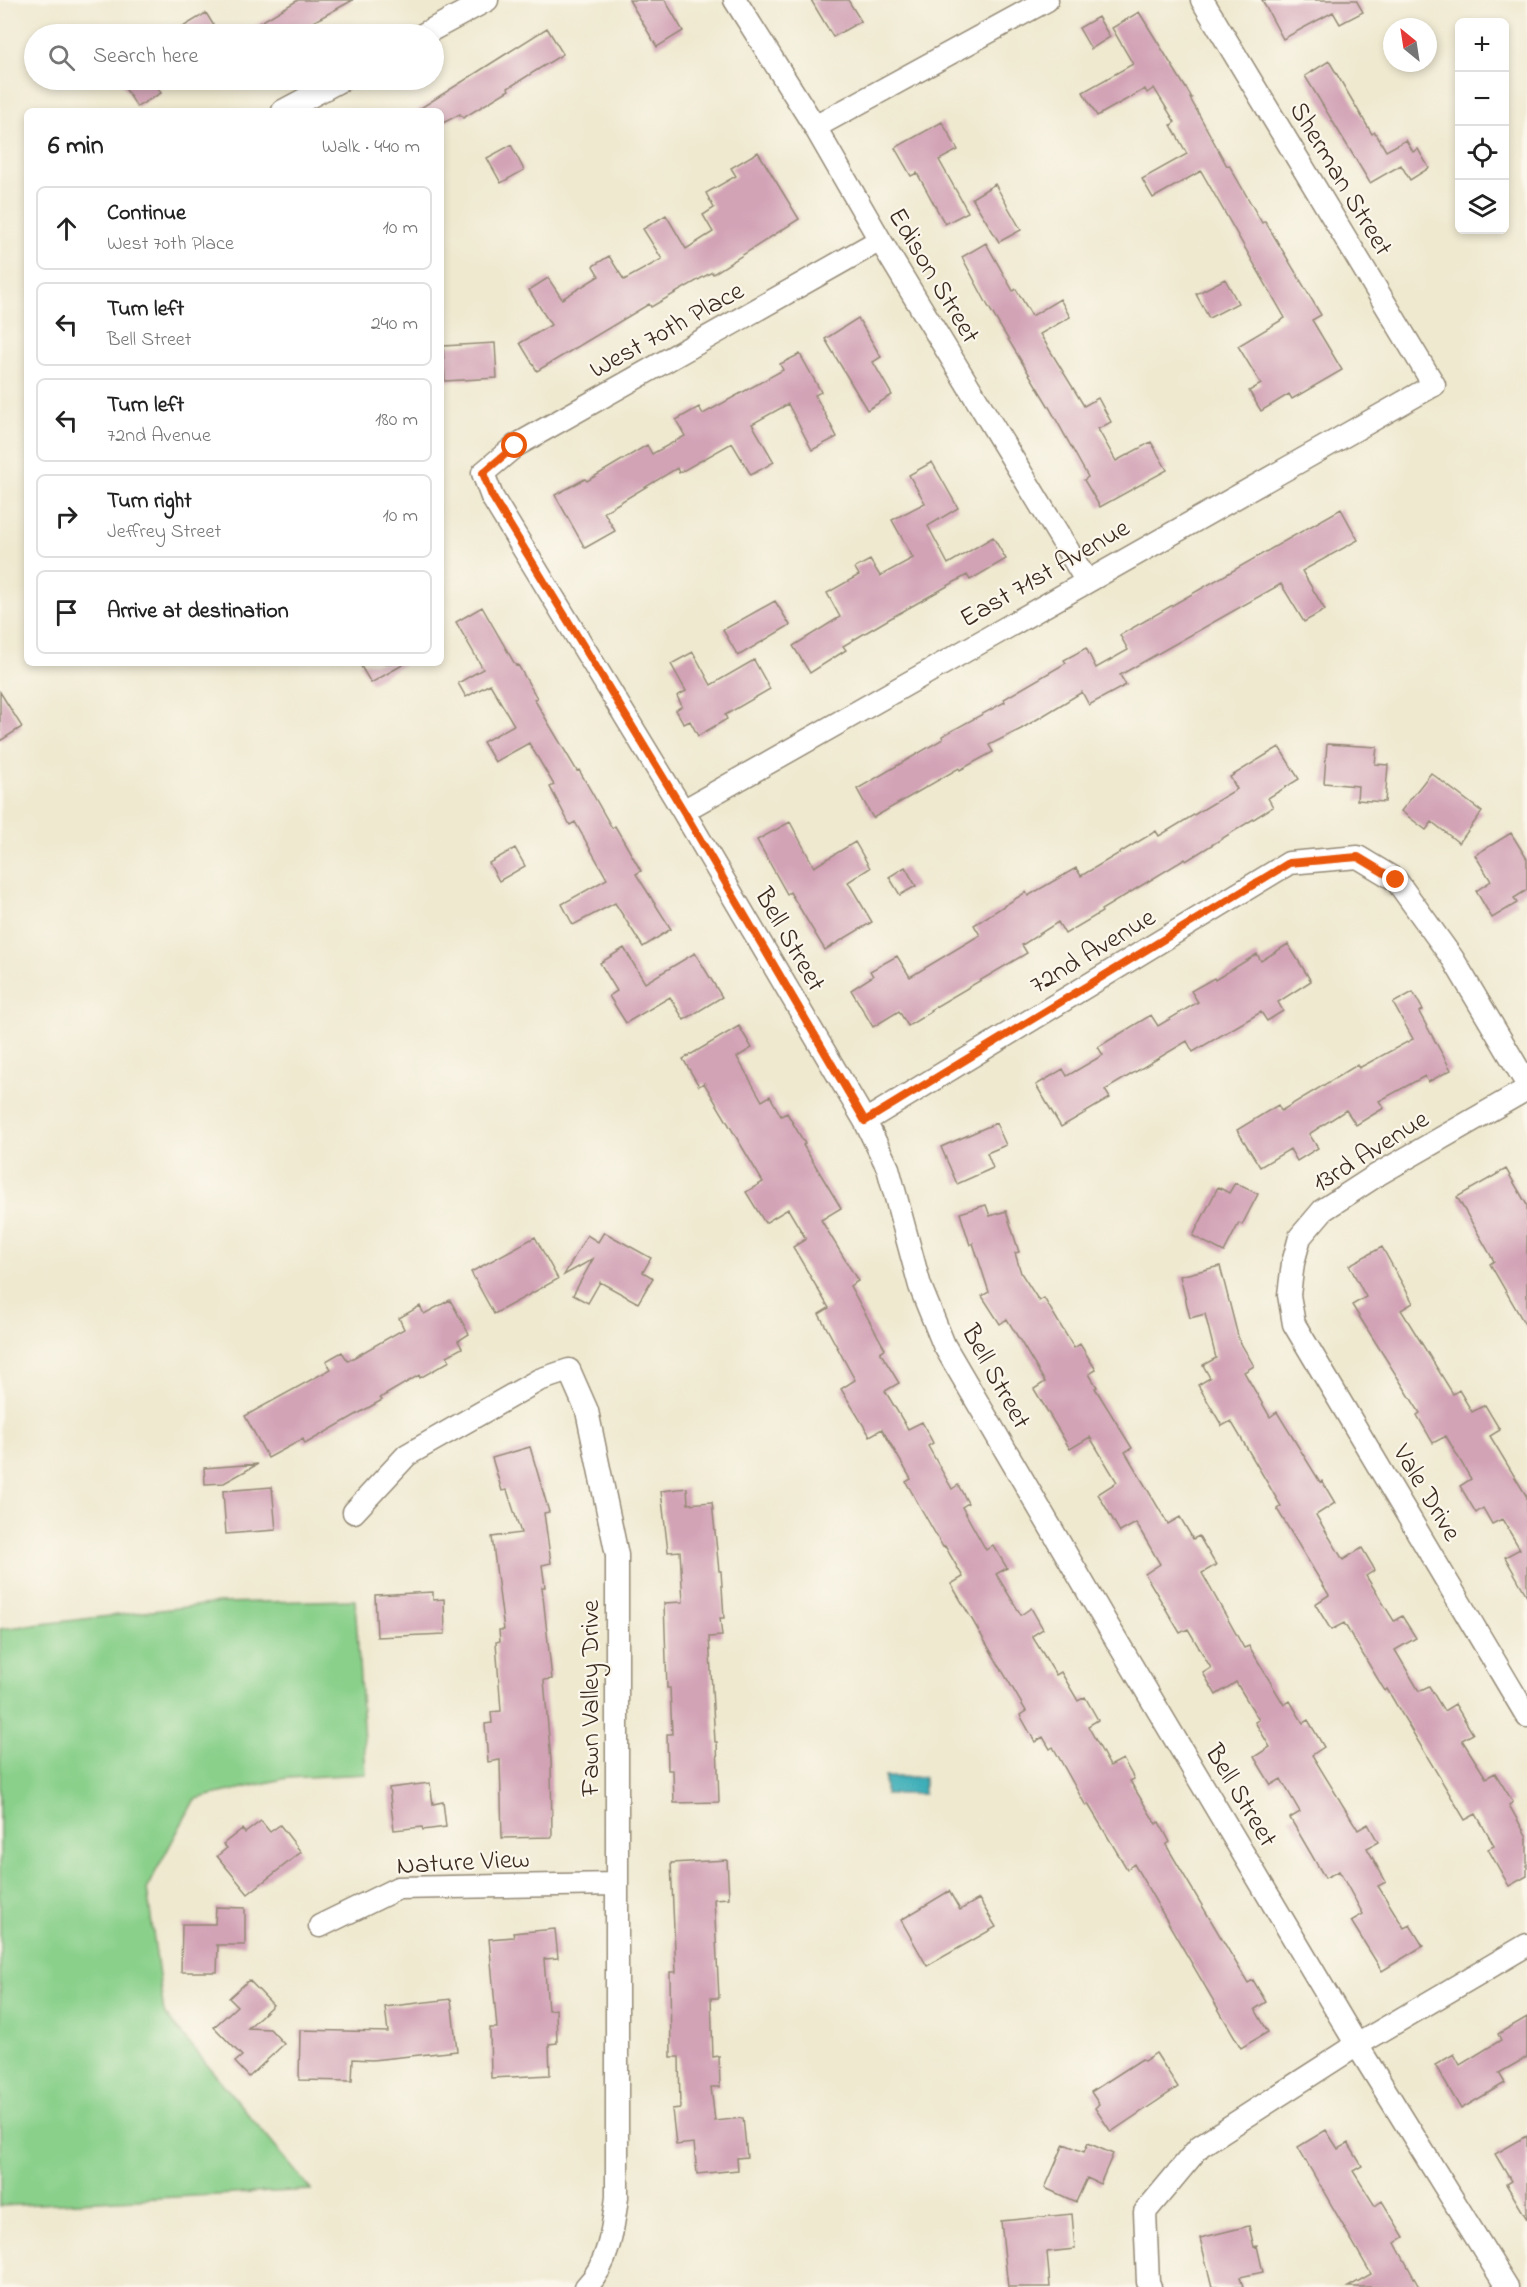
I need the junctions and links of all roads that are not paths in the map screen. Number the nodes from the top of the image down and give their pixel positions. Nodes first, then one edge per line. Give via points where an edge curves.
1 (487, 0) edge
2 (735, 0) edge
3 (1047, 0) edge
4 (1202, 0) edge
5 (443, 24) edge
6 (322, 90) edge
7 (289, 108) edge
8 (815, 127) junction
9 (880, 240) junction
10 (1434, 385) joint
11 (483, 473) joint
12 (1086, 580) junction
13 (683, 810) junction
14 (1527, 1084) edge
15 (1527, 1089) edge
16 (865, 1121) junction
17 (1289, 1294) joint
18 (354, 1512) dead end
19 (1527, 1716) edge
20 (617, 1884) junction
21 (320, 1926) dead end
22 (1527, 1945) edge
23 (1357, 2045) junction
24 (586, 2287) edge
25 (1150, 2287) edge
26 (1507, 2287) edge

1 - 5 street
2 - 8 street, Edison Street
3 - 8 street
4 - 10 street, Sherman Street
6 - 7 street
8 - 9 street, Edison Street
9 - 11 street, West 70th Place via 515,446
9 - 12 street, Edison Street
10 - 12 street, East 71st Avenue
11 - 13 street, Bell Street via 492,496
12 - 13 street, East 71st Avenue
13 - 16 street, Bell Street
14 - 16 street, 72nd Avenue via 1453,960 1396,880 1358,857 1289,863
15 - 17 street, 13rd Avenue via 1323,1210 1300,1237
16 - 23 street, Bell Street via 888,1168 920,1286 944,1345
17 - 19 street, Vale Drive via 1294,1324
18 - 20 street, Fawn Valley Drive via 406,1455 539,1380 569,1370 587,1411 617,1556
20 - 21 street, Nature View via 398,1888
20 - 24 street, Fawn Valley Drive via 617,2197 612,2238
22 - 23 street
23 - 25 street via 1200,2146 1145,2212
23 - 26 street, Bell Street

